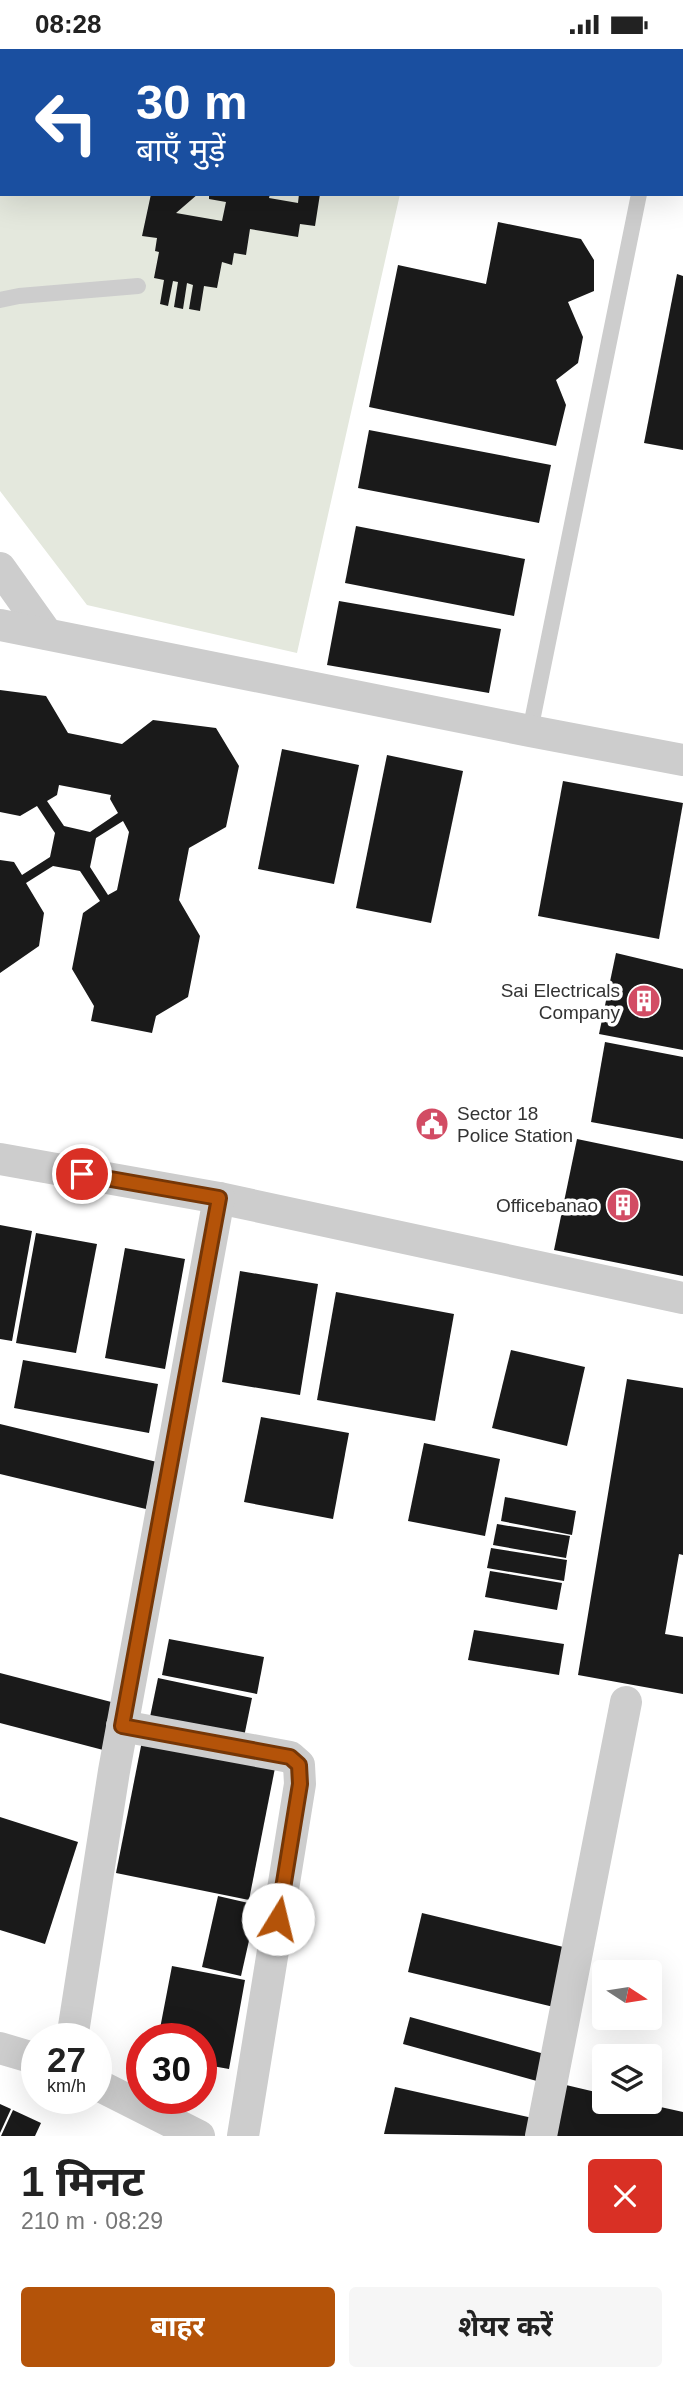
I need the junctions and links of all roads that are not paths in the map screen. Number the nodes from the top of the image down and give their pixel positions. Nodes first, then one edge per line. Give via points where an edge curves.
1 (639, 196) edge
2 (138, 286) dead end
3 (0, 300) edge
4 (0, 568) edge
5 (0, 625) edge
6 (47, 634) junction
7 (530, 731) junction
8 (683, 760) edge
9 (0, 1159) edge
10 (219, 1198) junction
11 (683, 1298) edge
12 (626, 1702) dead end
13 (122, 1726) junction
14 (75, 2023) edge
15 (0, 2048) edge
16 (21, 2054) edge
17 (112, 2092) edge
18 (200, 2136) edge
19 (243, 2136) edge
20 (541, 2136) edge

1 - 7 lane
2 - 3 lane
4 - 6 street
5 - 6 street
6 - 7 street
7 - 8 street
9 - 10 street
10 - 11 street
10 - 13 street
12 - 20 street
13 - 14 street
13 - 19 street via 290,1757 299,1765 300,1784
15 - 16 street
17 - 18 street

